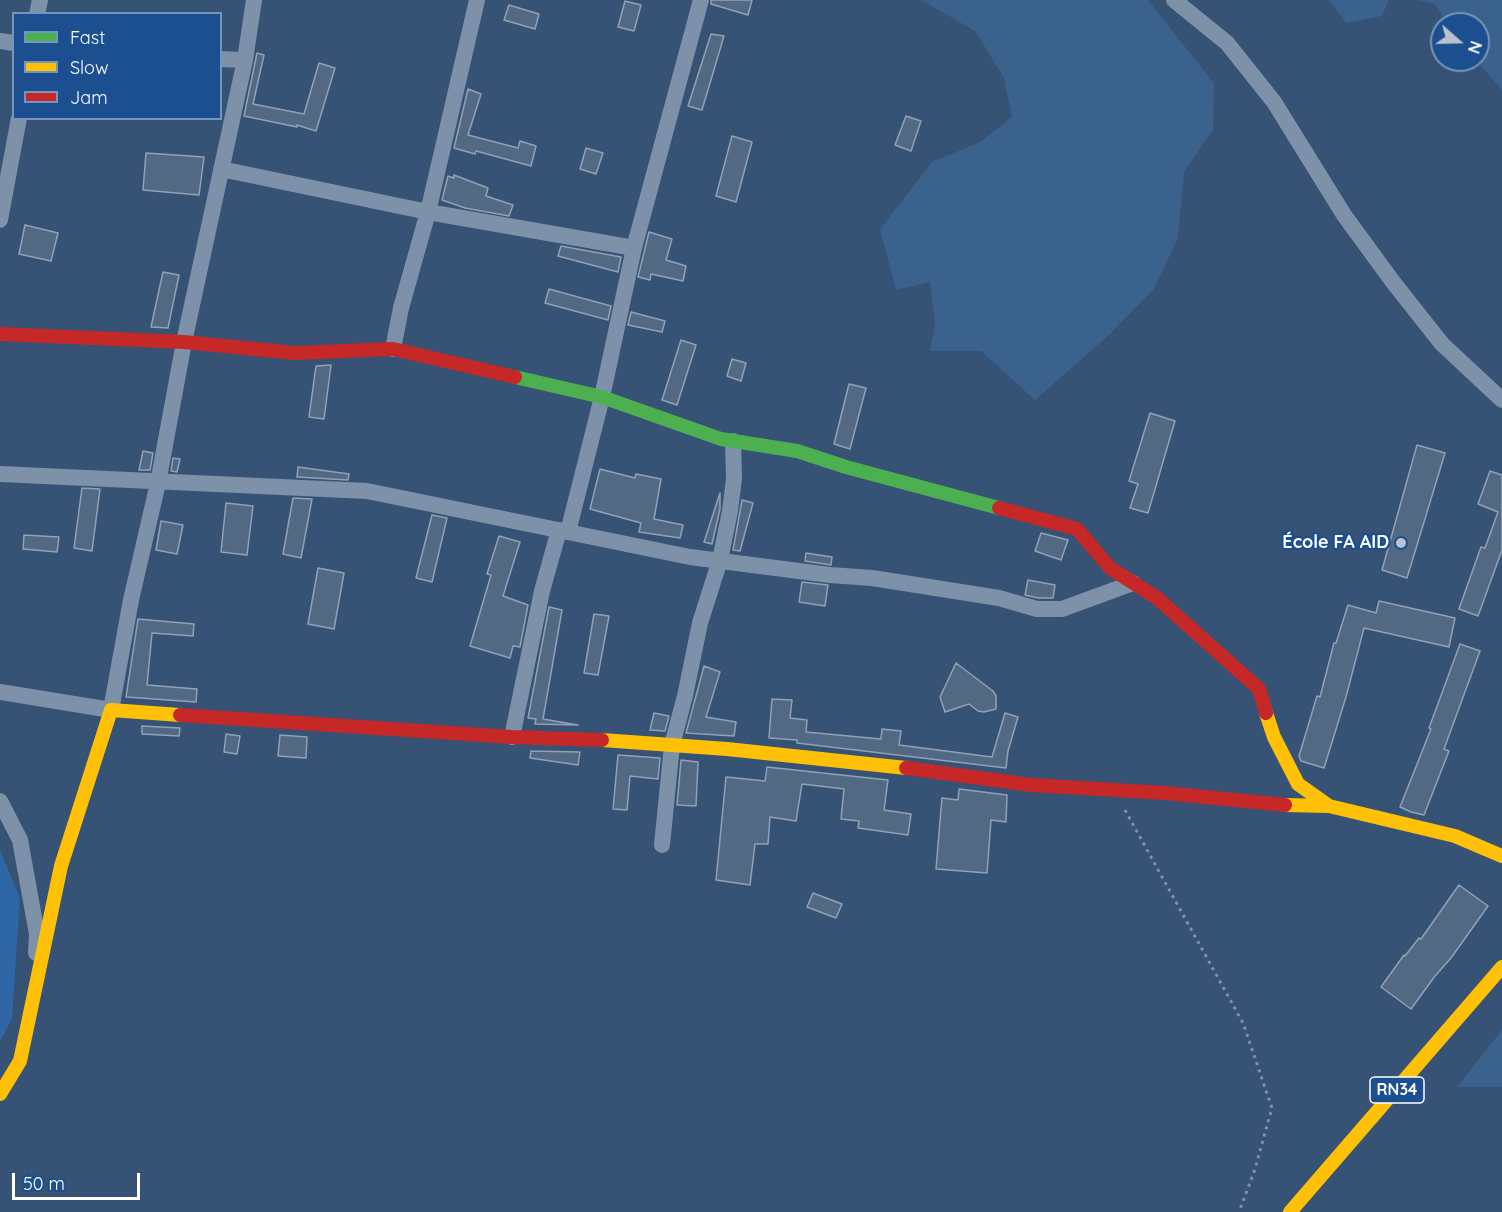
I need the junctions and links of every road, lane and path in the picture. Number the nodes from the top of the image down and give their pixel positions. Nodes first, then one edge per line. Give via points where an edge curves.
1 (254, 0) edge
2 (477, 0) edge
3 (701, 0) edge
4 (1174, 0) edge
5 (222, 59) edge
6 (245, 60) junction
7 (19, 120) edge
8 (221, 169) junction
9 (428, 212) junction
10 (0, 220) edge
11 (634, 248) junction
12 (0, 334) edge
13 (184, 342) junction
14 (393, 348) junction
15 (602, 397) junction
16 (1502, 400) edge
17 (733, 441) junction
18 (0, 474) edge
19 (158, 483) junction
20 (564, 531) junction
21 (720, 560) junction
22 (1133, 583) junction
23 (0, 692) edge
24 (111, 710) junction
25 (513, 737) junction
26 (672, 745) junction
27 (1115, 790) junction
28 (0, 801) edge
29 (1329, 806) junction
30 (662, 845) dead end
31 (1502, 856) edge
32 (1502, 967) edge
33 (35, 994) junction
34 (0, 1094) edge
35 (1239, 1212) edge
36 (1290, 1212) edge

1 - 6 street
2 - 9 street
3 - 11 street
4 - 16 street via 1227,43 1274,102 1344,215 1393,282 1442,344
5 - 6 street
6 - 8 street
7 - 10 street
8 - 9 street
8 - 13 street
9 - 11 street
9 - 14 street
11 - 15 street
12 - 13 street
13 - 14 street via 295,353
13 - 19 street
14 - 15 street
15 - 17 street
15 - 20 street
17 - 21 street via 734,479
17 - 22 street via 797,451 1077,529 1110,568
18 - 19 street
19 - 20 street via 367,491
19 - 24 street
20 - 21 street
20 - 25 street via 542,591
21 - 22 street via 872,578 999,598 1037,609 1062,609
21 - 26 street via 700,623
22 - 29 street via 1157,598 1259,689 1274,736 1298,784
23 - 24 street
24 - 25 street
24 - 33 street via 61,866
25 - 26 street
26 - 27 street via 1031,785
26 - 30 street
27 - 29 street
27 - 35 path via 1243,1023 1272,1108
28 - 33 street via 20,840 24,861 37,934
29 - 31 street via 1455,836
32 - 36 street, RN34
33 - 34 street via 20,1061

